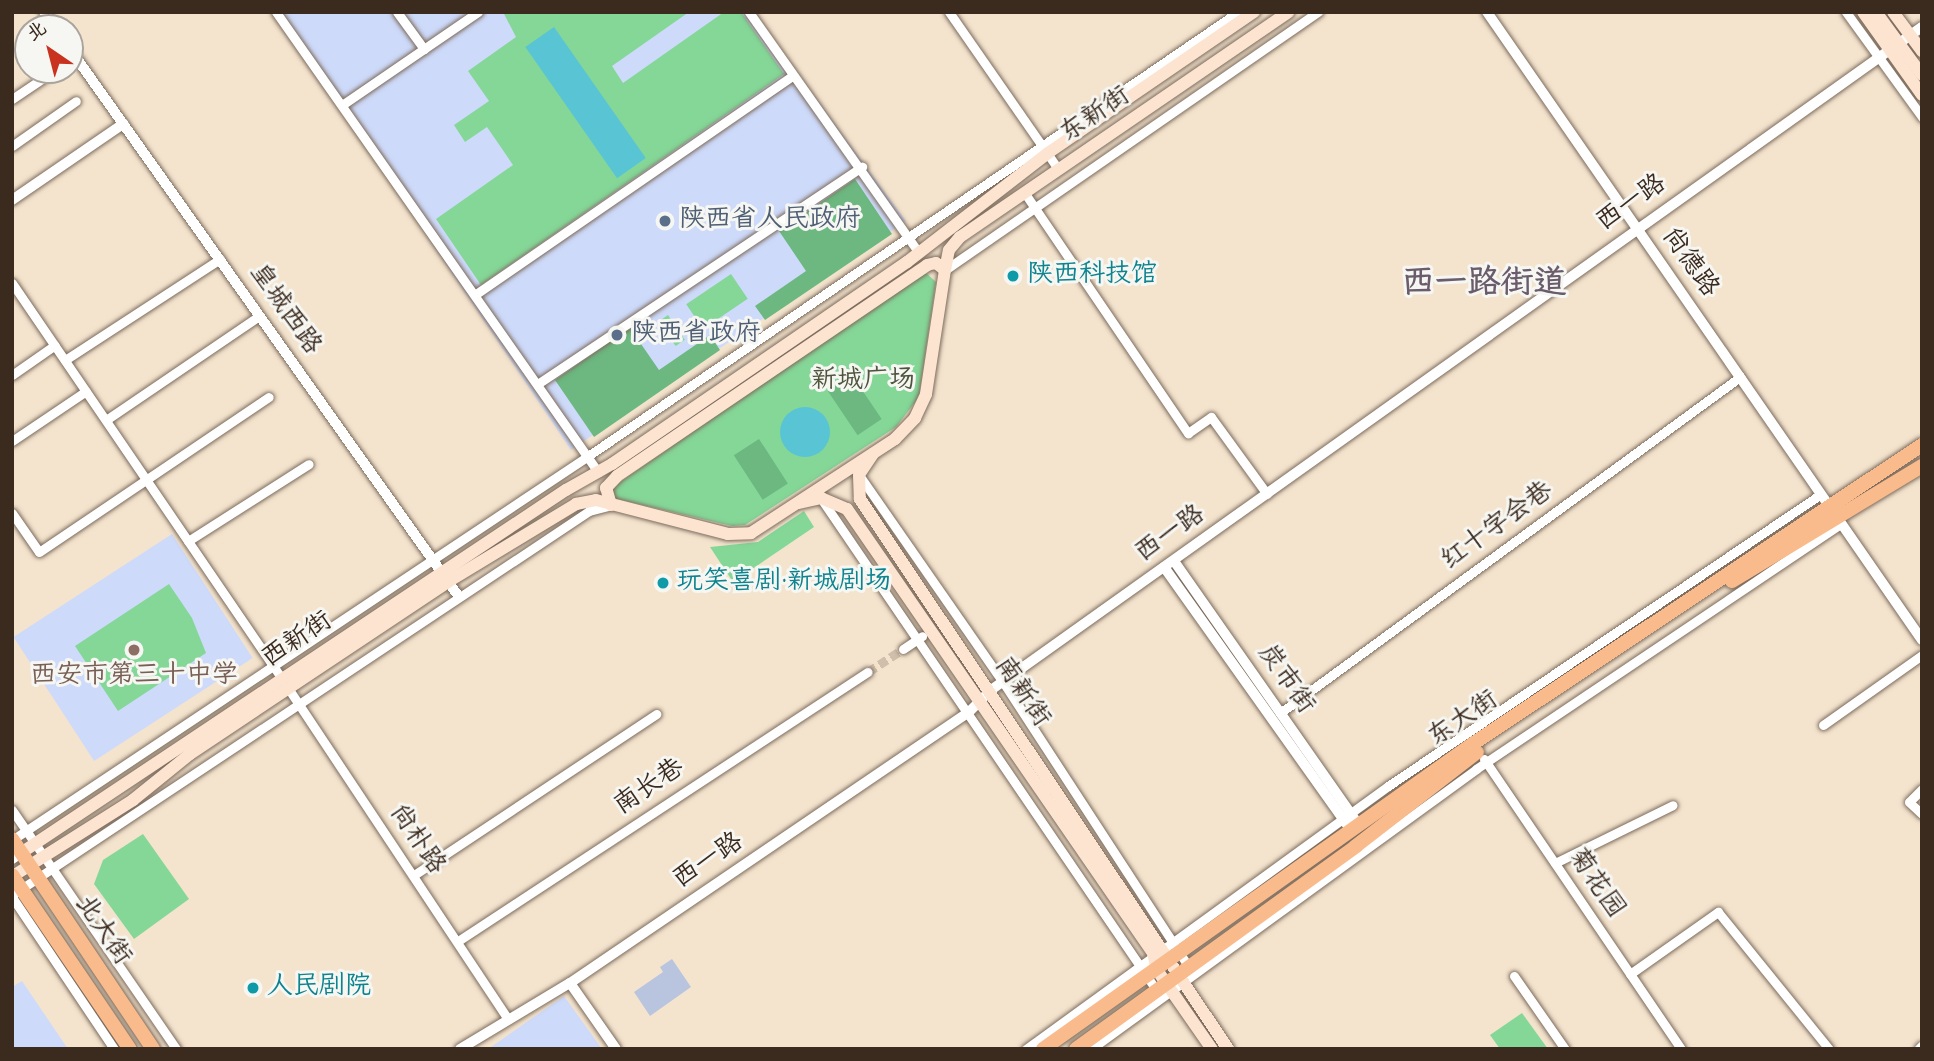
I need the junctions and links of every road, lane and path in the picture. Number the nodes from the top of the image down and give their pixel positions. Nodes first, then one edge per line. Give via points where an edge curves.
1 (276, 12) edge
2 (397, 12) edge
3 (478, 12) edge
4 (750, 12) edge
5 (949, 12) edge
6 (1238, 12) edge
7 (1254, 12) edge
8 (1288, 12) edge
9 (1318, 12) edge
10 (1486, 12) edge
11 (1846, 12) edge
12 (1863, 12) edge
13 (1877, 12) edge
14 (1893, 12) edge
15 (1922, 27) edge
16 (1910, 35) junction
17 (1894, 46) junction
18 (424, 49) junction
19 (1922, 51) edge
20 (1879, 58) junction
21 (84, 69) edge
22 (1922, 75) edge
23 (792, 76) junction
24 (34, 84) edge
25 (1922, 95) edge
26 (12, 99) edge
27 (76, 101) dead end
28 (342, 105) junction
29 (1922, 117) edge
30 (123, 124) junction
31 (12, 146) edge
32 (1045, 149) junction
33 (862, 167) junction
34 (1058, 169) junction
35 (1024, 192) junction
36 (12, 200) edge
37 (1035, 208) junction
38 (1637, 228) junction
39 (942, 236) junction
40 (909, 239) junction
41 (919, 253) junction
42 (220, 259) junction
43 (911, 267) junction
44 (945, 270) junction
45 (12, 283) edge
46 (476, 294) junction
47 (259, 316) junction
48 (55, 345) junction
49 (65, 360) junction
50 (12, 375) edge
51 (1740, 377) junction
52 (539, 383) junction
53 (86, 391) junction
54 (269, 397) dead end
55 (106, 420) junction
56 (12, 441) edge
57 (1922, 445) edge
58 (876, 452) junction
59 (588, 456) junction
60 (309, 464) dead end
61 (1922, 467) edge
62 (615, 470) junction
63 (598, 472) junction
64 (859, 475) junction
65 (146, 480) junction
66 (566, 490) junction
67 (1267, 494) junction
68 (821, 498) junction
69 (799, 503) junction
70 (611, 505) junction
71 (1832, 511) junction
72 (12, 513) edge
73 (188, 541) junction
74 (433, 559) junction
75 (1169, 564) junction
76 (445, 577) junction
77 (459, 597) junction
78 (931, 630) junction
79 (918, 639) junction
80 (1921, 639) edge
81 (903, 649) tunnel mouth
82 (1922, 655) edge
83 (274, 667) junction
84 (868, 672) tunnel mouth
85 (1003, 682) junction
86 (285, 684) junction
87 (991, 690) junction
88 (980, 704) junction
89 (299, 705) junction
90 (969, 712) junction
91 (1280, 713) junction
92 (656, 714) dead end
93 (1823, 725) dead end
94 (1480, 752) junction
95 (1922, 789) edge
96 (1673, 805) dead end
97 (12, 810) edge
98 (1922, 814) edge
99 (1351, 822) junction
100 (27, 831) junction
101 (12, 840) edge
102 (36, 844) junction
103 (17, 856) edge
104 (44, 858) junction
105 (1555, 863) junction
106 (52, 870) junction
107 (33, 873) junction
108 (414, 875) junction
109 (13, 876) edge
110 (16, 893) edge
111 (458, 942) junction
112 (1163, 947) junction
113 (1175, 956) junction
114 (1138, 964) junction
115 (1152, 974) junction
116 (1187, 974) junction
117 (1630, 974) junction
118 (1514, 976) dead end
119 (570, 983) junction
120 (1164, 991) junction
121 (507, 1017) junction
122 (114, 1049) edge
123 (130, 1049) edge
124 (153, 1049) edge
125 (176, 1049) edge
126 (460, 1049) edge
127 (616, 1049) edge
128 (1026, 1049) edge
129 (1043, 1049) edge
130 (1076, 1049) edge
131 (1091, 1049) edge
132 (1212, 1049) edge
133 (1228, 1049) edge
134 (1565, 1049) edge
135 (1681, 1049) edge
136 (1829, 1049) edge

1 - 28 street
2 - 18 street
3 - 18 street
4 - 23 street
5 - 32 street
6 - 32 street
7 - 32 main road, 东新街
8 - 34 main road, 东新街
9 - 37 street
10 - 38 street, 尚德路
11 - 20 street
12 - 17 main road
13 - 17 main road
14 - 16 main road
15 - 16 street, 西一路
16 - 17 street, 西一路
16 - 19 main road
17 - 20 street, 西一路
17 - 22 main road
17 - 25 main road
18 - 28 street
20 - 29 street
20 - 38 street, 西一路
21 - 30 street, 皇城西路
23 - 33 street
23 - 46 street
24 - 26 street
27 - 31 street
28 - 46 street
30 - 36 street
30 - 42 street, 皇城西路
32 - 34 street
32 - 39 main road, 东新街
32 - 40 street
33 - 40 street
33 - 52 street
34 - 35 main road, 东新街
35 - 37 street
35 - 44 main road, 东新街 via 960,237 949,250
37 - 44 street
37 - 67 street via 1188,433 1211,417
38 - 51 street, 尚德路
38 - 67 street, 西一路
39 - 41 main road, 东新街
39 - 43 main road
40 - 41 street
40 - 59 street
41 - 43 main road, 东新街
42 - 47 street, 皇城西路
42 - 49 street
43 - 44 main road via 933,263
43 - 62 main road, 东新街
44 - 58 main road, 东新街 via 926,394 906,429
45 - 48 street, 尚朴路
46 - 52 street
47 - 55 street
47 - 74 street, 皇城西路
48 - 49 street, 尚朴路
48 - 50 street
49 - 53 street, 尚朴路
51 - 71 street, 尚德路
51 - 91 street, 红十字会巷
52 - 59 street
53 - 55 street, 尚朴路
53 - 56 street
54 - 65 street
55 - 65 street, 尚朴路
57 - 71 main road, 东大街
58 - 64 main road
58 - 69 main road, 西新街 via 814,488
59 - 63 street
59 - 74 street
60 - 73 street
61 - 71 main road, 东大街
62 - 63 main road, 西新街
62 - 66 main road
62 - 70 main road via 606,488
63 - 66 main road, 西新街
64 - 85 street
64 - 87 main road, 南新街 via 860,499
65 - 72 street via 39,552
65 - 73 street, 尚朴路
66 - 76 main road, 西新街
67 - 75 street, 西一路
68 - 69 main road
68 - 78 main road, 南新街 via 847,509
68 - 79 street
69 - 70 main road, 西新街 via 760,529 741,535
70 - 76 main road, 西新街 via 596,500 576,503
70 - 77 street via 589,511
71 - 80 street, 尚德路
71 - 94 main road, 东大街
71 - 94 street
71 - 99 street
73 - 83 street, 尚朴路
74 - 76 street, 皇城西路
74 - 83 street
75 - 85 street, 西一路
75 - 91 street, 炭市街
75 - 99 street, 炭市街
76 - 77 street, 皇城西路
76 - 86 main road, 西新街
77 - 89 street
78 - 79 street
78 - 88 main road, 南新街
79 - 81 street
79 - 90 street
82 - 93 street
83 - 86 street, 尚朴路
83 - 100 street
84 - 111 street, 南长巷
85 - 87 street, 西一路
85 - 112 street
86 - 89 street, 尚朴路
86 - 102 main road, 西新街
86 - 104 main road, 西新街
87 - 88 street, 西一路
87 - 112 main road, 南新街
88 - 90 street, 西一路
88 - 112 main road, 南新街
89 - 106 street
89 - 108 street, 尚朴路
90 - 114 street
90 - 119 street, 西一路
91 - 99 street, 炭市街
92 - 108 street
94 - 99 main road, 东大街
94 - 105 street, 菊花园
94 - 116 main road, 东大街
95 - 98 street via 1909,802
96 - 105 street
97 - 100 street
99 - 112 street
99 - 113 main road, 东大街
100 - 101 street
100 - 102 street
101 - 103 main road, 北大街
102 - 103 main road, 西新街
102 - 104 street
103 - 107 main road, 北大街
104 - 106 street
104 - 107 main road, 西新街
105 - 117 street, 菊花园
106 - 107 street
106 - 125 street
107 - 109 main road, 西新街
107 - 110 street
107 - 124 main road, 北大街
108 - 111 street, 尚朴路
109 - 110 main road, 北大街
110 - 122 street
110 - 123 main road, 北大街
111 - 121 street, 尚朴路
112 - 113 main road, 南新街
112 - 114 street
112 - 115 main road, 南新街
113 - 115 main road, 东大街
113 - 116 main road, 南新街
114 - 115 street
114 - 128 street
115 - 120 main road
115 - 129 main road, 东大街
116 - 120 main road, 东大街
116 - 133 main road, 南新街
117 - 135 street, 菊花园
117 - 136 street via 1718,912
118 - 134 street
119 - 121 street, 西一路
119 - 127 street
120 - 130 main road, 东大街
120 - 131 street
120 - 132 main road
121 - 126 street, 西一路

